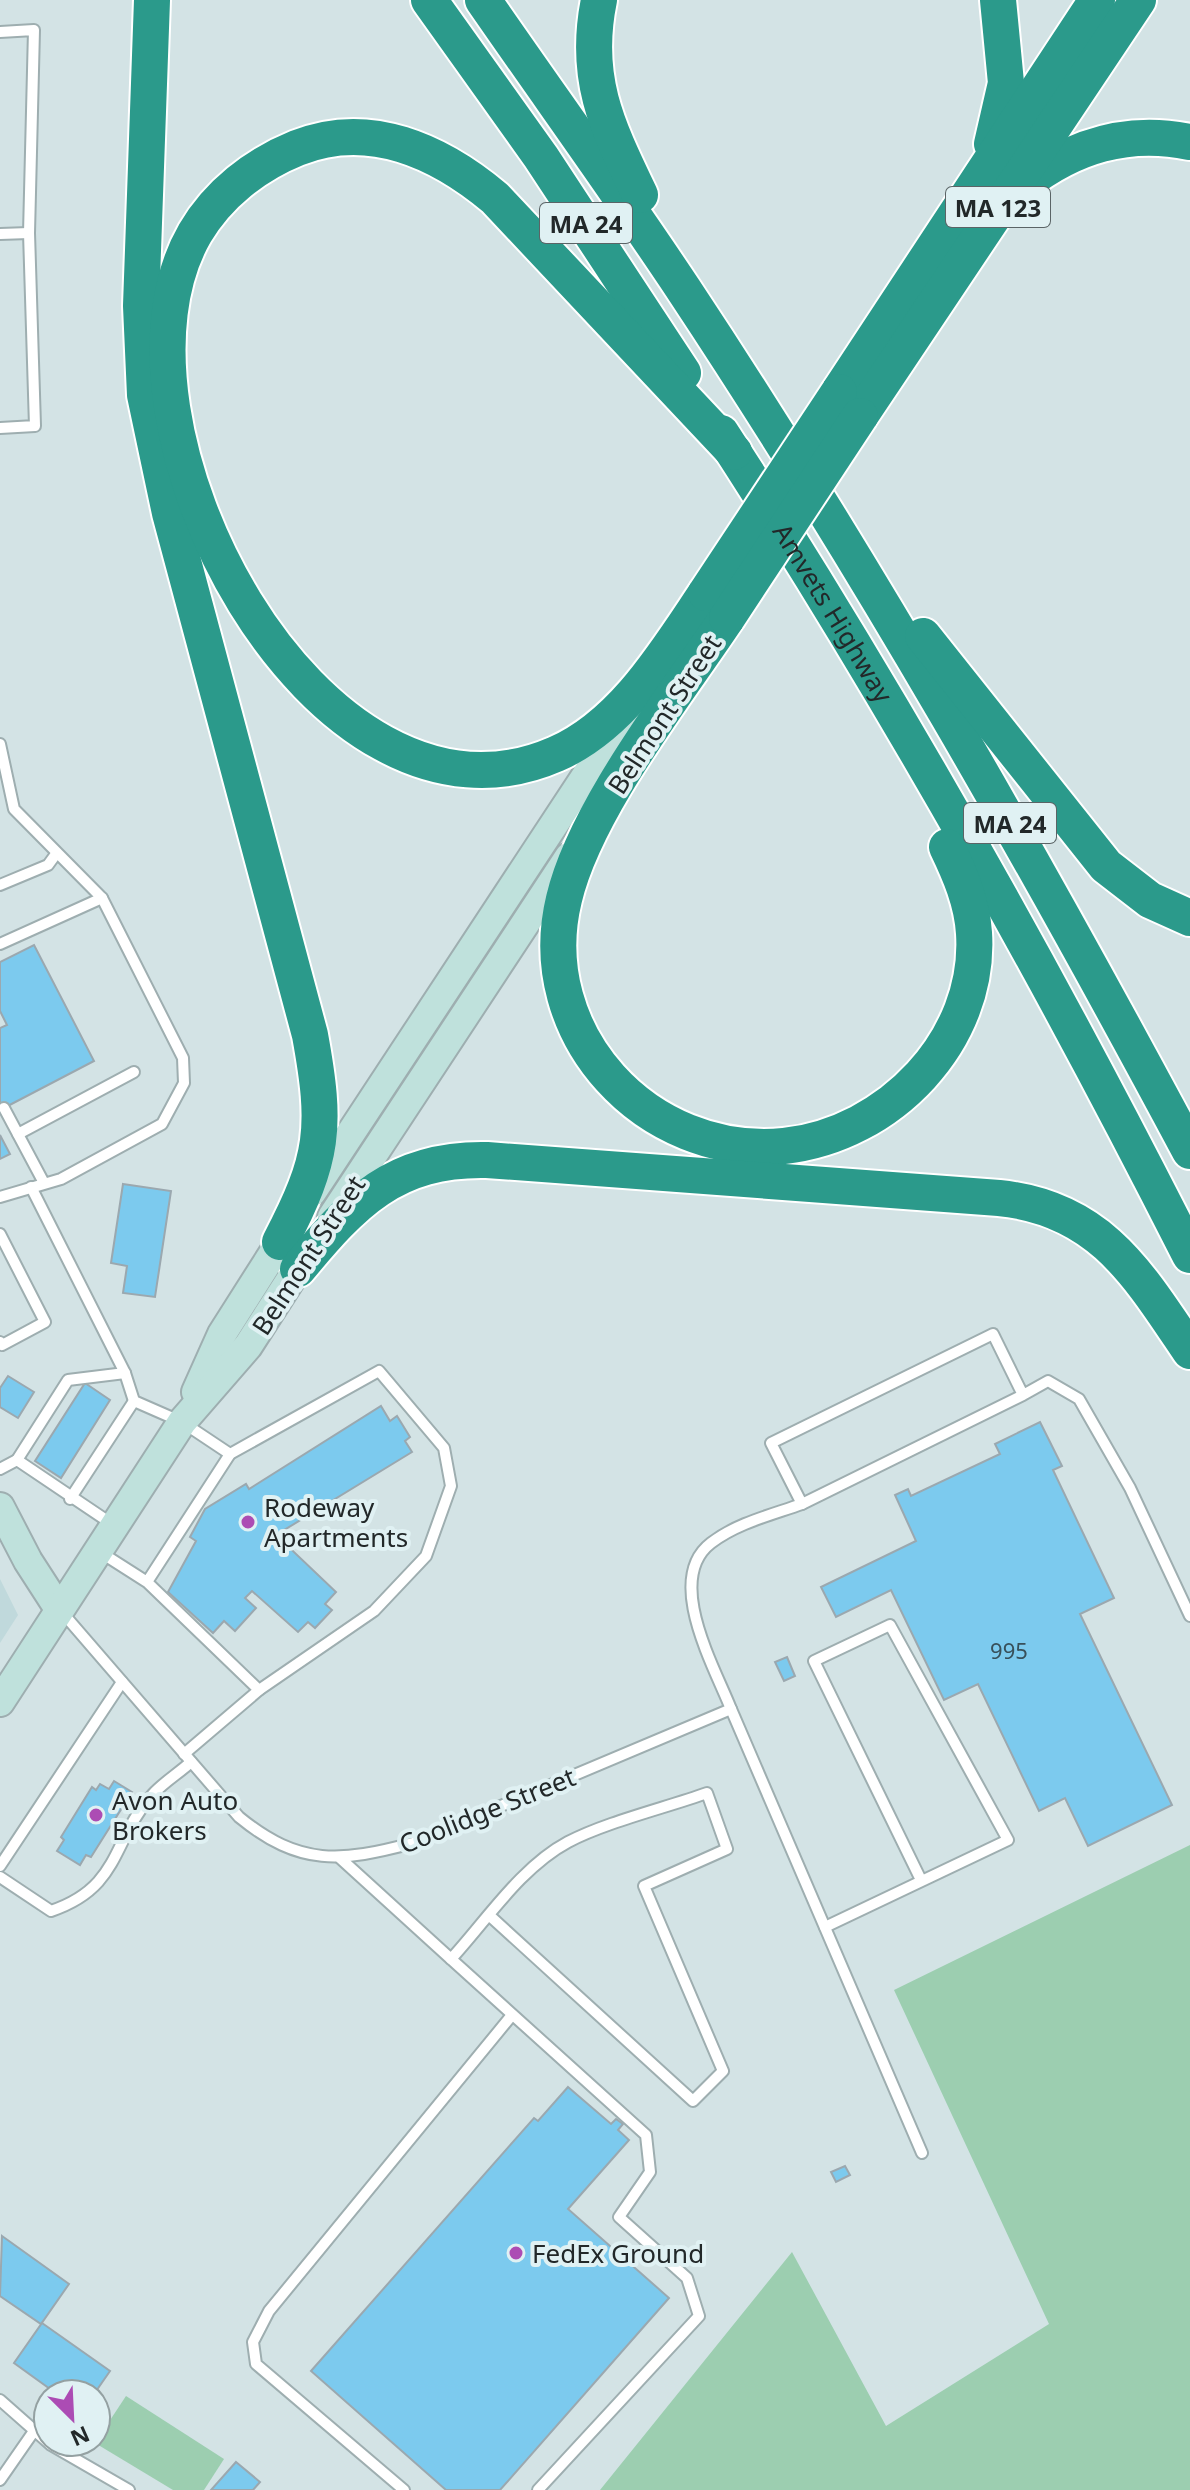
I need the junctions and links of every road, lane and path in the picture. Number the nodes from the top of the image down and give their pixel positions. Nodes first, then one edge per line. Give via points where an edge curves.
1 (152, 0) edge
2 (429, 0) edge
3 (483, 0) edge
4 (599, 0) edge
5 (998, 0) edge
6 (1097, 0) edge
7 (1138, 0) edge
8 (0, 32) edge
9 (1190, 142) edge
10 (980, 206) junction
11 (29, 233) junction
12 (0, 234) edge
13 (684, 291) junction
14 (0, 428) edge
15 (734, 452) junction
16 (819, 503) junction
17 (716, 606) junction
18 (678, 635) junction
19 (863, 664) junction
20 (0, 744) edge
21 (4, 783) edge
22 (605, 803) junction
23 (56, 854) junction
24 (0, 885) edge
25 (102, 898) junction
26 (1190, 918) edge
27 (0, 944) edge
28 (134, 1072) dead end
29 (4, 1108) dead end
30 (18, 1134) junction
31 (1190, 1151) edge
32 (44, 1183) junction
33 (31, 1187) junction
34 (0, 1197) edge
35 (0, 1234) edge
36 (1190, 1255) edge
37 (289, 1256) junction
38 (0, 1342) edge
39 (1190, 1351) edge
40 (125, 1373) junction
41 (1023, 1395) junction
42 (134, 1401) junction
43 (182, 1422) junction
44 (230, 1454) junction
45 (17, 1460) junction
46 (0, 1469) edge
47 (70, 1499) junction
48 (802, 1504) junction
49 (0, 1507) edge
50 (114, 1525) junction
51 (97, 1551) junction
52 (147, 1582) junction
53 (59, 1609) junction
54 (1190, 1616) edge
55 (122, 1682) junction
56 (259, 1690) junction
57 (0, 1702) edge
58 (731, 1709) junction
59 (188, 1758) junction
60 (340, 1858) junction
61 (0, 1866) edge
62 (0, 1877) edge
63 (921, 1880) junction
64 (490, 1916) junction
65 (825, 1927) junction
66 (451, 1959) junction
67 (512, 2015) junction
68 (922, 2153) dead end
69 (0, 2400) edge
70 (32, 2429) edge
71 (32, 2434) edge
72 (72, 2458) edge
73 (0, 2480) edge
74 (129, 2490) edge
75 (404, 2490) edge
76 (538, 2490) edge

1 - 37 highway via 141,306 145,395 170,513 310,1035 319,1088 314,1172
2 - 15 highway, Amvets Highway / MA 24 via 593,234
3 - 13 highway, Amvets Highway / MA 24
4 - 13 highway via 591,58 597,95
5 - 10 highway via 1006,83
6 - 10 highway, Belmont Street / MA 123
7 - 10 highway, Belmont Street / MA 123
8 - 11 lane via 34,30
9 - 10 highway via 1149,138 1085,147
10 - 17 highway, Belmont Street / MA 123, bridge
11 - 12 lane
11 - 14 lane via 35,426
13 - 16 highway, Amvets Highway / MA 24
15 - 18 highway via 495,198 453,166 407,145 356,137 280,155 211,209 182,264 170,362 178,429 202,514 237,591 268,638 303,679 358,726 414,759 441,765 496,769 542,759 610,717
15 - 19 highway, Amvets Highway / MA 24
16 - 26 highway via 1106,866 1150,900
16 - 31 highway, Amvets Highway / MA 24 via 1001,806
17 - 18 highway, Belmont Street / MA 123
17 - 22 highway, Belmont Street / MA 123
18 - 37 main road, Belmont Street / MA 123
19 - 22 highway via 963,881 974,953 967,996 940,1052 902,1095 859,1124 782,1146 715,1139 654,1114 603,1073 587,1051 566,1002 558,942 570,874
19 - 36 highway, Amvets Highway / MA 24 via 1084,1050
20 - 21 lane
21 - 23 lane via 14,809
22 - 37 main road, Belmont Street / MA 123
23 - 24 lane via 48,865
23 - 25 lane
25 - 27 lane
25 - 32 lane via 183,1058 184,1083 162,1124 61,1179
28 - 30 lane
29 - 30 lane
30 - 32 lane
32 - 33 lane
33 - 34 lane
33 - 40 lane
35 - 38 lane via 45,1322
37 - 39 highway via 365,1196 406,1173 447,1161 999,1198 1042,1205 1099,1236 1134,1270
37 - 43 main road, Belmont Street / MA 123 via 248,1346
40 - 42 lane
40 - 45 lane via 68,1380
41 - 48 lane
41 - 48 lane via 993,1334 771,1443
41 - 54 lane via 1048,1381 1079,1399 1130,1488
42 - 43 lane
42 - 47 lane
43 - 44 lane
43 - 50 main road, Belmont Street / MA 123
44 - 52 lane
44 - 56 lane via 379,1371 444,1448 451,1486 426,1556 374,1611
45 - 46 lane
45 - 47 lane
47 - 50 lane
48 - 58 lane via 738,1527 711,1543 694,1566 692,1606
49 - 53 main road
50 - 51 main road, Belmont Street / MA 123
51 - 52 lane
51 - 53 main road, Belmont Street / MA 123
52 - 56 lane
53 - 55 lane, Coolidge Street
53 - 57 main road, Belmont Street / MA 123
55 - 59 lane, Coolidge Street
55 - 61 lane
56 - 59 lane
58 - 60 lane, Coolidge Street via 413,1843
58 - 65 lane
59 - 60 lane, Coolidge Street via 255,1830 300,1854
59 - 62 lane via 152,1795 98,1886 77,1902 51,1911
60 - 66 lane
63 - 63 lane via 1008,1840 890,1625 814,1661
63 - 65 lane
64 - 64 lane via 693,2101 723,2071 644,1886 727,1849 707,1793 567,1843 528,1873
64 - 66 lane
65 - 68 lane
66 - 67 lane
67 - 75 lane via 269,2311 253,2342 256,2364
67 - 76 lane via 646,2135 650,2172 619,2217 687,2278 699,2316
69 - 70 lane
71 - 73 lane
72 - 74 lane

